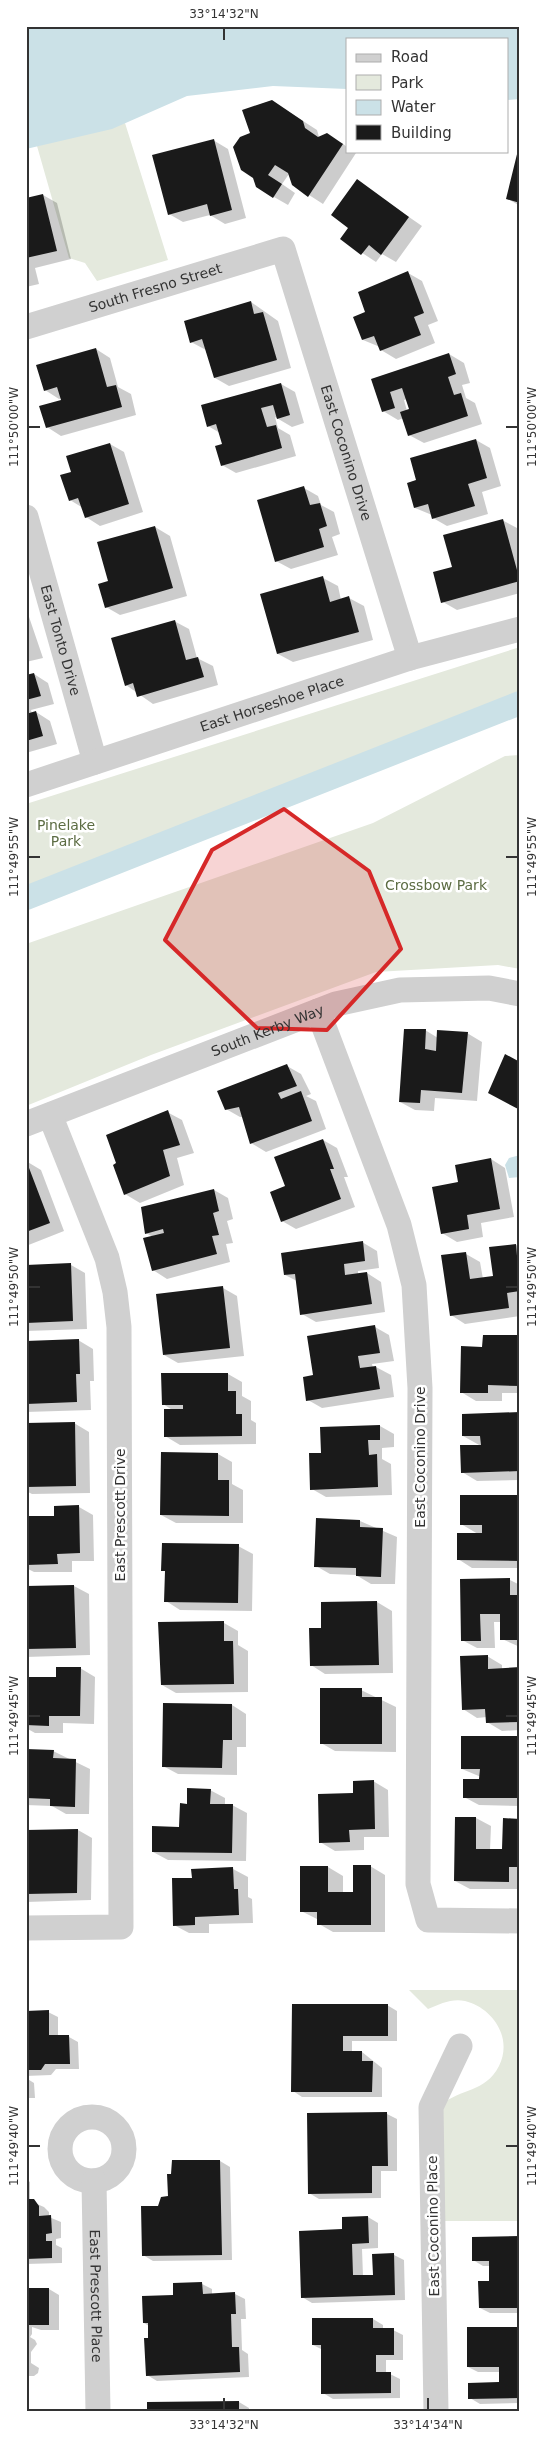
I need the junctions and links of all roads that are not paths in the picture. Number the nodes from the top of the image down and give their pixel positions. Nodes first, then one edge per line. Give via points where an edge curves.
1 (283, 250) joint
2 (26, 327) edge
3 (26, 517) edge
4 (520, 629) edge
5 (410, 658) junction
6 (95, 762) junction
7 (26, 785) edge
8 (520, 994) edge
9 (318, 1011) junction
10 (50, 1115) junction
11 (26, 1124) edge
12 (520, 1921) edge
13 (26, 1928) edge
14 (460, 2046) dead end
15 (94, 2181) dead end
16 (98, 2412) edge
17 (436, 2412) edge

1 - 2 street, South Fresno Street
1 - 5 street, East Coconino Drive
3 - 6 street, East Tonto Drive
4 - 5 street, East Horseshoe Place
5 - 6 street, East Horseshoe Place
6 - 7 street, East Horseshoe Place
8 - 9 street, South Kerby Way via 489,988 400,990
9 - 10 street, South Kerby Way
9 - 12 street, East Coconino Drive via 399,1225 414,1285 420,1388 418,1884 428,1920
10 - 11 street, South Kerby Way
10 - 13 street, East Prescott Drive via 107,1258 119,1327 121,1927
14 - 17 street, East Coconino Place via 431,2107
15 - 16 street, East Prescott Place

